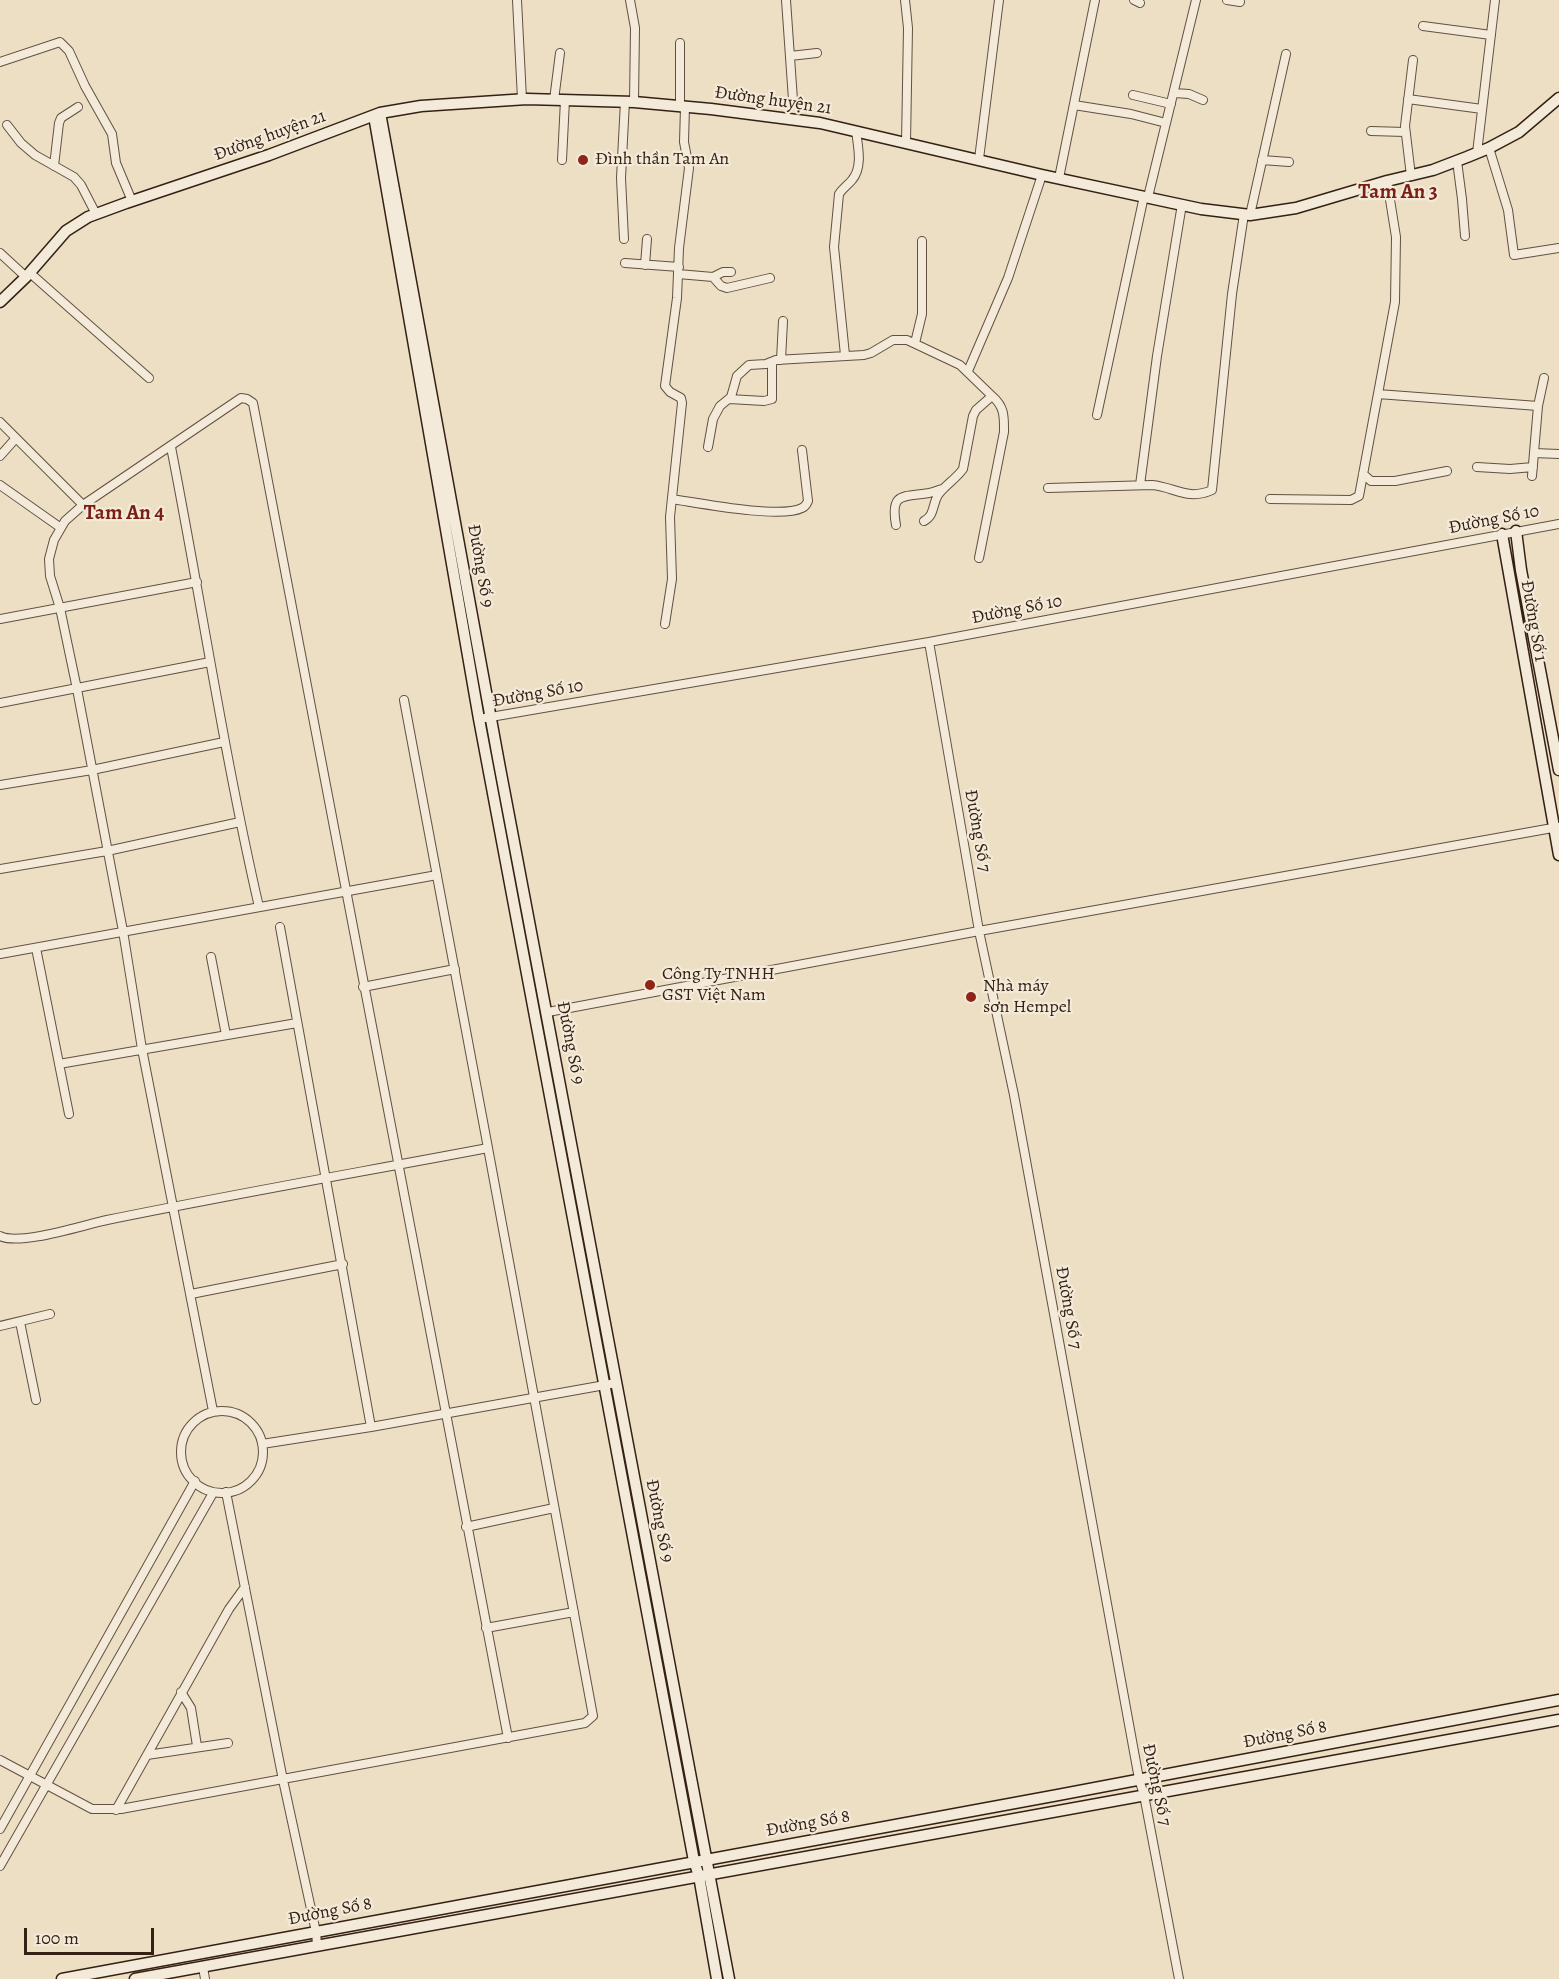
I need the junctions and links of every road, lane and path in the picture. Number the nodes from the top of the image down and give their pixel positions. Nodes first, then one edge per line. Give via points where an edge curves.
1 (516, 0) edge
2 (630, 0) edge
3 (786, 0) edge
4 (905, 0) edge
5 (999, 0) edge
6 (1095, 0) edge
7 (1197, 0) edge
8 (1227, 0) edge
9 (1495, 0) edge
10 (1240, 2) dead end
11 (1423, 26) dead end
12 (1491, 35) junction
13 (680, 43) dead end
14 (560, 53) dead end
15 (817, 53) dead end
16 (1286, 54) dead end
17 (790, 56) junction
18 (1413, 60) dead end
19 (0, 62) edge
20 (1174, 93) junction
21 (1133, 95) dead end
22 (1559, 98) edge
23 (522, 99) junction
24 (1408, 99) junction
25 (560, 100) junction
26 (793, 100) dead end
27 (1203, 100) dead end
28 (630, 102) junction
29 (1171, 104) junction
30 (1074, 105) junction
31 (78, 107) dead end
32 (682, 107) junction
33 (1482, 110) junction
34 (377, 115) junction
35 (1166, 123) junction
36 (7, 125) dead end
37 (856, 131) junction
38 (1371, 132) dead end
39 (1406, 132) junction
40 (906, 143) junction
41 (1489, 148) junction
42 (1477, 153) junction
43 (979, 159) junction
44 (562, 160) dead end
45 (1263, 160) junction
46 (1457, 161) junction
47 (1289, 162) dead end
48 (54, 166) junction
49 (1042, 175) junction
50 (1411, 176) junction
51 (1059, 178) junction
52 (1387, 181) junction
53 (1146, 197) junction
54 (132, 201) junction
55 (1182, 204) junction
56 (96, 214) junction
57 (1247, 214) junction
58 (1465, 236) dead end
59 (624, 239) dead end
60 (647, 239) dead end
61 (922, 241) dead end
62 (1559, 248) edge
63 (0, 253) edge
64 (625, 263) dead end
65 (645, 265) junction
66 (679, 270) junction
67 (731, 272) dead end
68 (28, 275) junction
69 (713, 277) junction
70 (770, 278) dead end
71 (0, 302) edge
72 (783, 321) dead end
73 (915, 343) junction
74 (845, 355) junction
75 (776, 361) junction
76 (968, 371) junction
77 (149, 378) dead end
78 (1544, 378) dead end
79 (1378, 394) junction
80 (992, 396) junction
81 (729, 399) junction
82 (1538, 406) junction
83 (1097, 415) dead end
84 (0, 422) edge
85 (16, 438) junction
86 (171, 447) junction
87 (708, 447) dead end
88 (802, 450) dead end
89 (1534, 453) junction
90 (1559, 454) edge
91 (0, 456) edge
92 (1478, 466) dead end
93 (1533, 467) junction
94 (1447, 471) dead end
95 (1364, 474) junction
96 (1532, 476) dead end
97 (0, 485) edge
98 (1140, 485) junction
99 (1048, 488) dead end
100 (943, 489) junction
101 (672, 499) junction
102 (1270, 499) dead end
103 (83, 505) junction
104 (924, 521) dead end
105 (1559, 524) edge
106 (897, 525) dead end
107 (61, 528) junction
108 (1516, 531) junction
109 (1502, 534) junction
110 (979, 558) dead end
111 (197, 582) junction
112 (60, 608) junction
113 (0, 619) edge
114 (664, 624) dead end
115 (929, 642) junction
116 (210, 662) junction
117 (77, 688) junction
118 (404, 700) dead end
119 (0, 704) edge
120 (491, 717) junction
121 (479, 719) junction
122 (224, 742) junction
123 (92, 770) junction
124 (1559, 770) edge
125 (0, 785) edge
126 (240, 822) junction
127 (1556, 827) edge
128 (107, 851) junction
129 (1559, 855) edge
130 (0, 869) edge
131 (437, 875) junction
132 (348, 890) junction
133 (259, 907) junction
134 (280, 927) dead end
135 (123, 931) junction
136 (979, 931) junction
137 (36, 948) junction
138 (0, 954) edge
139 (212, 957) dead end
140 (455, 969) junction
141 (363, 987) junction
142 (548, 1012) junction
143 (297, 1023) junction
144 (226, 1035) junction
145 (142, 1049) junction
146 (59, 1064) junction
147 (69, 1114) dead end
148 (488, 1148) junction
149 (399, 1165) junction
150 (326, 1177) junction
151 (173, 1206) junction
152 (0, 1236) edge
153 (343, 1264) junction
154 (191, 1294) junction
155 (50, 1314) dead end
156 (20, 1322) junction
157 (0, 1326) edge
158 (616, 1383) junction
159 (604, 1385) junction
160 (534, 1398) junction
161 (36, 1400) dead end
162 (213, 1412) junction
163 (447, 1413) junction
164 (371, 1427) junction
165 (262, 1444) junction
166 (195, 1481) junction
167 (226, 1492) junction
168 (213, 1493) junction
169 (554, 1508) junction
170 (466, 1527) junction
171 (245, 1587) junction
172 (574, 1612) junction
173 (486, 1628) junction
174 (181, 1692) junction
175 (1559, 1700) edge
176 (1559, 1720) edge
177 (508, 1738) junction
178 (228, 1743) dead end
179 (197, 1746) junction
180 (147, 1755) junction
181 (0, 1760) edge
182 (30, 1776) junction
183 (1138, 1779) junction
184 (283, 1780) junction
185 (46, 1784) junction
186 (1144, 1795) junction
187 (116, 1810) junction
188 (0, 1829) edge
189 (700, 1860) junction
190 (0, 1866) edge
191 (710, 1874) junction
192 (699, 1876) junction
193 (316, 1932) junction
194 (317, 1945) junction
195 (203, 1967) junction
196 (62, 1979) edge
197 (135, 1979) edge
198 (206, 1979) edge
199 (717, 1979) edge
200 (729, 1979) edge
201 (1179, 1979) edge

1 - 23 street
2 - 28 street via 635,28
3 - 17 street
4 - 40 street
5 - 43 street
6 - 30 street
7 - 20 street
8 - 10 street
9 - 12 street
11 - 12 street
12 - 33 street
13 - 32 street
14 - 25 street
15 - 17 street
16 - 45 street
17 - 26 street
18 - 24 street
19 - 54 street via 60,42 69,51 112,134 116,163
20 - 27 street
20 - 29 street
21 - 29 street
22 - 41 street, Đường huyện 21 via 1520,132
23 - 25 street, Đường huyện 21
23 - 34 street, Đường huyện 21 via 421,106
24 - 33 street
24 - 39 street
25 - 28 street, Đường huyện 21
25 - 44 street
28 - 32 street, Đường huyện 21
28 - 59 street via 621,178
29 - 35 street
30 - 35 street
30 - 51 street
31 - 48 street via 61,118
32 - 37 street, Đường huyện 21 via 820,123
32 - 66 street via 689,168
33 - 42 street
34 - 54 street, Đường huyện 21
34 - 120 street, Đường Số 9
34 - 121 street, Đường Số 9
35 - 53 street
36 - 48 street via 21,143
37 - 40 street, Đường huyện 21
37 - 74 street via 859,164 854,178 839,194 834,247
38 - 39 street
39 - 50 street
40 - 43 street, Đường huyện 21
41 - 42 street, Đường huyện 21
41 - 62 street via 1508,210 1514,255
42 - 46 street, Đường huyện 21
43 - 49 street, Đường huyện 21
45 - 47 street
45 - 57 street
46 - 50 street, Đường huyện 21
46 - 58 street
48 - 56 street via 74,177
49 - 51 street, Đường huyện 21
49 - 76 street via 1008,278
50 - 52 street, Đường huyện 21
51 - 53 street, Đường huyện 21
52 - 57 street, Đường huyện 21 via 1296,208
52 - 79 street via 1397,271
53 - 55 street, Đường huyện 21
53 - 83 street
54 - 56 street, Đường huyện 21
55 - 57 street, Đường huyện 21
55 - 98 street
56 - 68 street, Đường huyện 21 via 66,231
57 - 98 street via 1232,294 1213,488 1184,495 1165,486
60 - 65 street
61 - 73 street via 922,314
63 - 68 street
64 - 65 street
65 - 66 street
66 - 69 street
66 - 101 street via 665,386 682,403
67 - 69 street
68 - 71 street, Đường huyện 21
68 - 77 street
69 - 70 street via 727,288
72 - 75 street
73 - 74 street via 893,340 871,353
73 - 76 street
74 - 75 street
75 - 81 street via 749,365 741,371
75 - 81 street via 772,399
76 - 80 street
78 - 82 street
79 - 82 street
79 - 95 street
80 - 100 street via 976,410 963,469
80 - 110 street via 1004,413 1004,432
81 - 87 street via 713,419
82 - 89 street
84 - 85 street
85 - 91 street
85 - 103 street
86 - 103 street
86 - 111 street
86 - 132 street via 241,398 254,403
88 - 101 street via 807,501 801,508 772,512
89 - 90 street
89 - 93 street
92 - 93 street
93 - 96 street
94 - 95 street via 1395,481 1371,481
95 - 102 street via 1356,500
97 - 107 street
98 - 99 street
100 - 104 street via 932,516
100 - 106 street via 898,499 894,507
101 - 114 street via 672,579
103 - 107 street
105 - 108 street, Đường Số 10
107 - 112 street via 49,559
108 - 109 street, Đường Số 10
108 - 124 street, Đường Số 1
109 - 115 street, Đường Số 10
109 - 127 street, Đường Số 1
111 - 112 street
111 - 116 street
112 - 113 street
112 - 117 street
115 - 120 street, Đường Số 10
115 - 136 street, Đường Số 7
116 - 117 street
116 - 122 street
117 - 119 street
117 - 123 street
118 - 131 street
120 - 121 street, Đường Số 10
120 - 142 street, Đường Số 9
121 - 159 street, Đường Số 9
122 - 123 street
122 - 126 street
123 - 125 street
123 - 128 street
126 - 128 street
126 - 133 street
127 - 129 street, Đường Số 1
127 - 136 street
128 - 130 street
128 - 135 street
131 - 132 street
131 - 140 street
132 - 133 street
132 - 141 street
133 - 135 street
134 - 143 street
135 - 137 street
135 - 145 street
136 - 142 street
136 - 183 street, Đường Số 7 via 1014,1095
137 - 138 street
137 - 146 street
139 - 144 street
140 - 141 street
140 - 148 street
141 - 149 street
142 - 158 street, Đường Số 9
143 - 144 street
143 - 150 street
144 - 145 street
145 - 146 street
145 - 151 street
146 - 147 street
148 - 149 street
148 - 160 street
149 - 150 street
149 - 163 street
150 - 151 street
150 - 153 street
151 - 152 street via 22,1240
151 - 154 street
153 - 154 street
153 - 164 street
154 - 162 street
155 - 156 street
156 - 157 street
156 - 161 street
158 - 159 street
158 - 189 street, Đường Số 9
159 - 160 street
159 - 189 street, Đường Số 9
160 - 163 street
160 - 169 street
162 - 165 street via 241,1415 257,1430
162 - 166 street via 194,1422 182,1440 182,1461 187,1475
163 - 164 street
163 - 170 street
164 - 165 street
165 - 167 street via 257,1473 241,1488
166 - 168 street
166 - 182 street
167 - 168 street
167 - 171 street
168 - 185 street
169 - 170 street
169 - 172 street
170 - 173 street
171 - 174 street
171 - 184 street
172 - 173 street
172 - 177 street via 593,1716 585,1723
173 - 177 street
174 - 179 street via 191,1708
174 - 180 street
175 - 183 street, Đường Số 8
176 - 186 street, Đường Số 8
177 - 184 street
178 - 179 street
179 - 180 street
180 - 187 street
181 - 182 street
182 - 185 street
182 - 188 street
183 - 186 street, Đường Số 7
183 - 189 street, Đường Số 8
184 - 187 street
184 - 193 street
185 - 187 street via 92,1809
185 - 190 street
186 - 191 street, Đường Số 8
186 - 201 street, Đường Số 7
189 - 191 street, Đường Số 9
189 - 192 street, Đường Số 9
189 - 193 street, Đường Số 8
191 - 192 street, Đường Số 8
191 - 200 street, Đường Số 9
192 - 194 street, Đường Số 8
192 - 199 street, Đường Số 9
193 - 194 street
193 - 196 street, Đường Số 8
194 - 195 street, Đường Số 8
195 - 197 street, Đường Số 8
195 - 198 street

